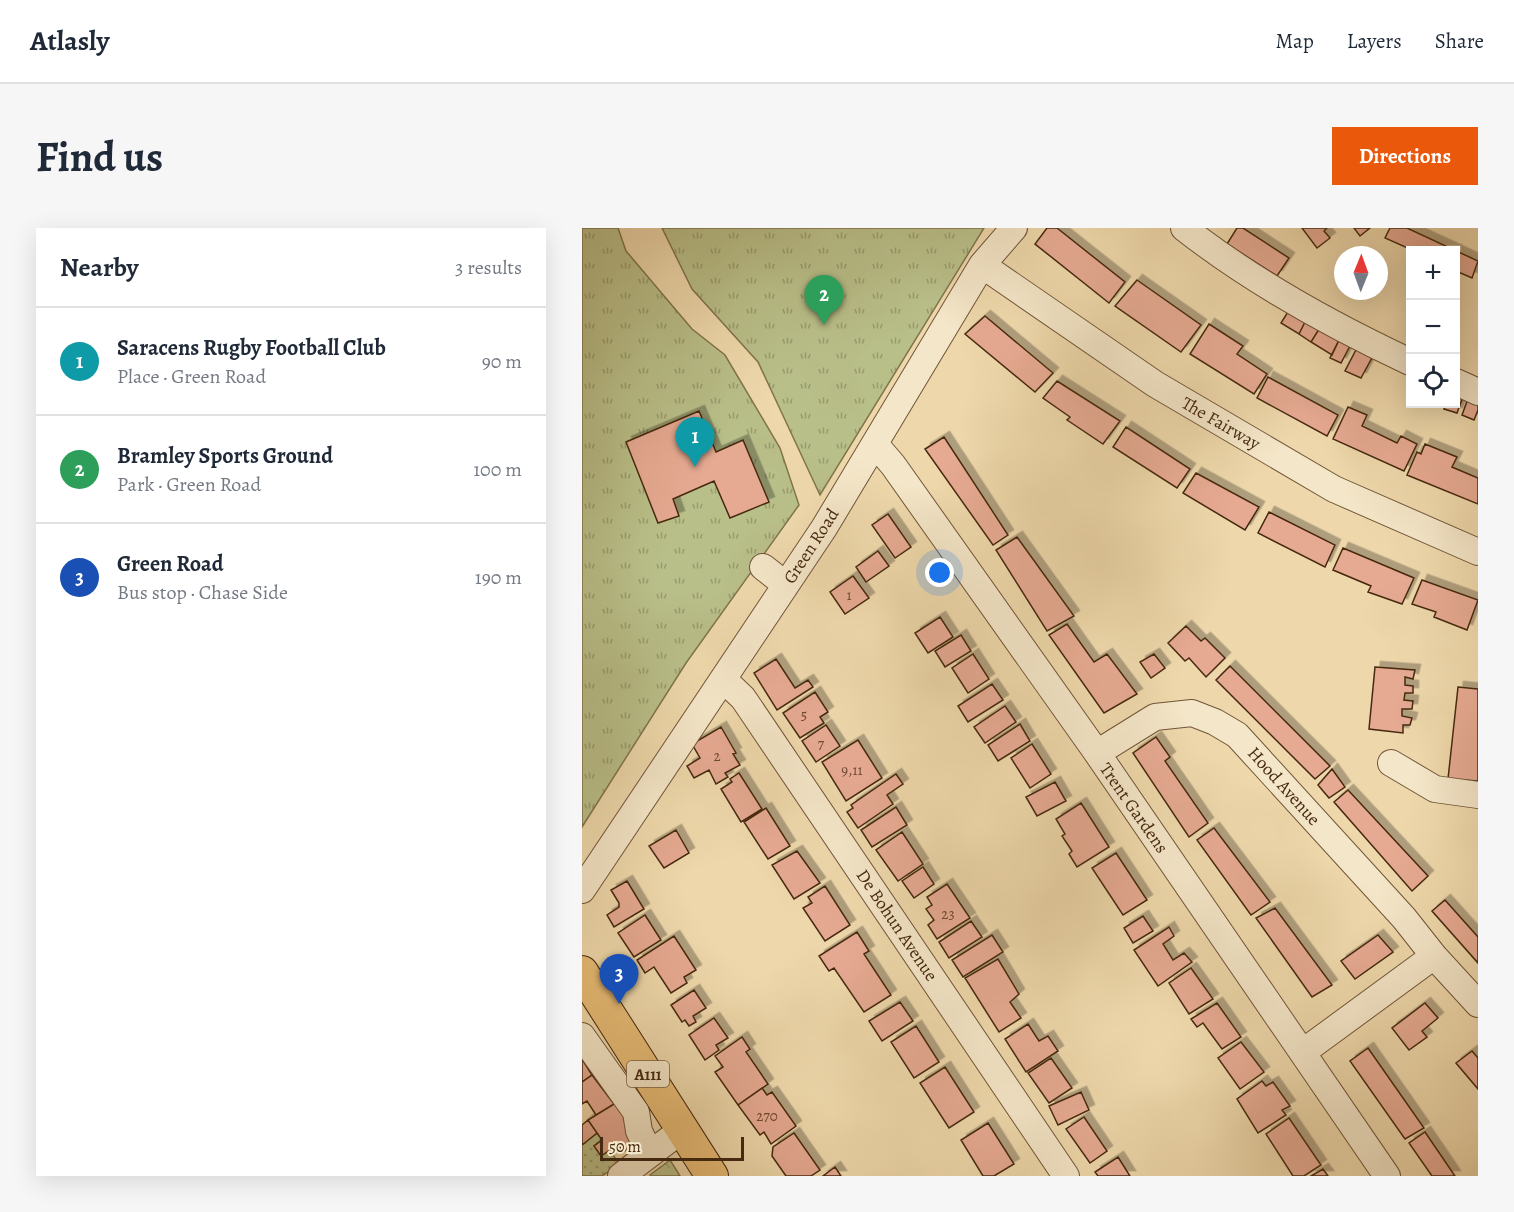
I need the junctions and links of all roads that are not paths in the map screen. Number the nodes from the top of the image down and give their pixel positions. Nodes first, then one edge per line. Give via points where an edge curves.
1 (1014, 228) edge
2 (1184, 228) edge
3 (982, 265) junction
4 (1406, 360) edge
5 (1460, 384) edge
6 (1478, 392) edge
7 (875, 444) junction
8 (1478, 552) edge
9 (763, 567) dead end
10 (786, 585) junction
11 (723, 679) junction
12 (1097, 753) junction
13 (1391, 764) dead end
14 (1478, 795) edge
15 (582, 890) edge
16 (1434, 956) junction
17 (582, 972) edge
18 (1478, 1004) edge
19 (582, 1036) edge
20 (1303, 1052) junction
21 (683, 1129) junction
22 (650, 1154) junction
23 (621, 1176) edge
24 (712, 1176) edge
25 (1066, 1176) edge
26 (1387, 1176) edge

1 - 3 street, Green Road
2 - 4 street via 1263,283 1351,334
3 - 7 street, Green Road
3 - 8 street, The Fairway via 1155,384 1324,484
5 - 6 street
7 - 10 street, Green Road
7 - 12 street, Trent Gardens
9 - 10 street
10 - 11 street, Green Road
11 - 15 street, Green Road
11 - 25 street, De Bohun Avenue via 742,698
12 - 16 street, Hood Avenue via 1155,717 1192,713 1237,735
12 - 20 street, Trent Gardens
13 - 14 street via 1435,789
16 - 18 street, Hood Avenue
16 - 20 street
17 - 21 main road, A111
19 - 22 street via 636,1112 639,1131
20 - 26 street, Trent Gardens
21 - 22 street
21 - 24 main road, A111
22 - 23 street

